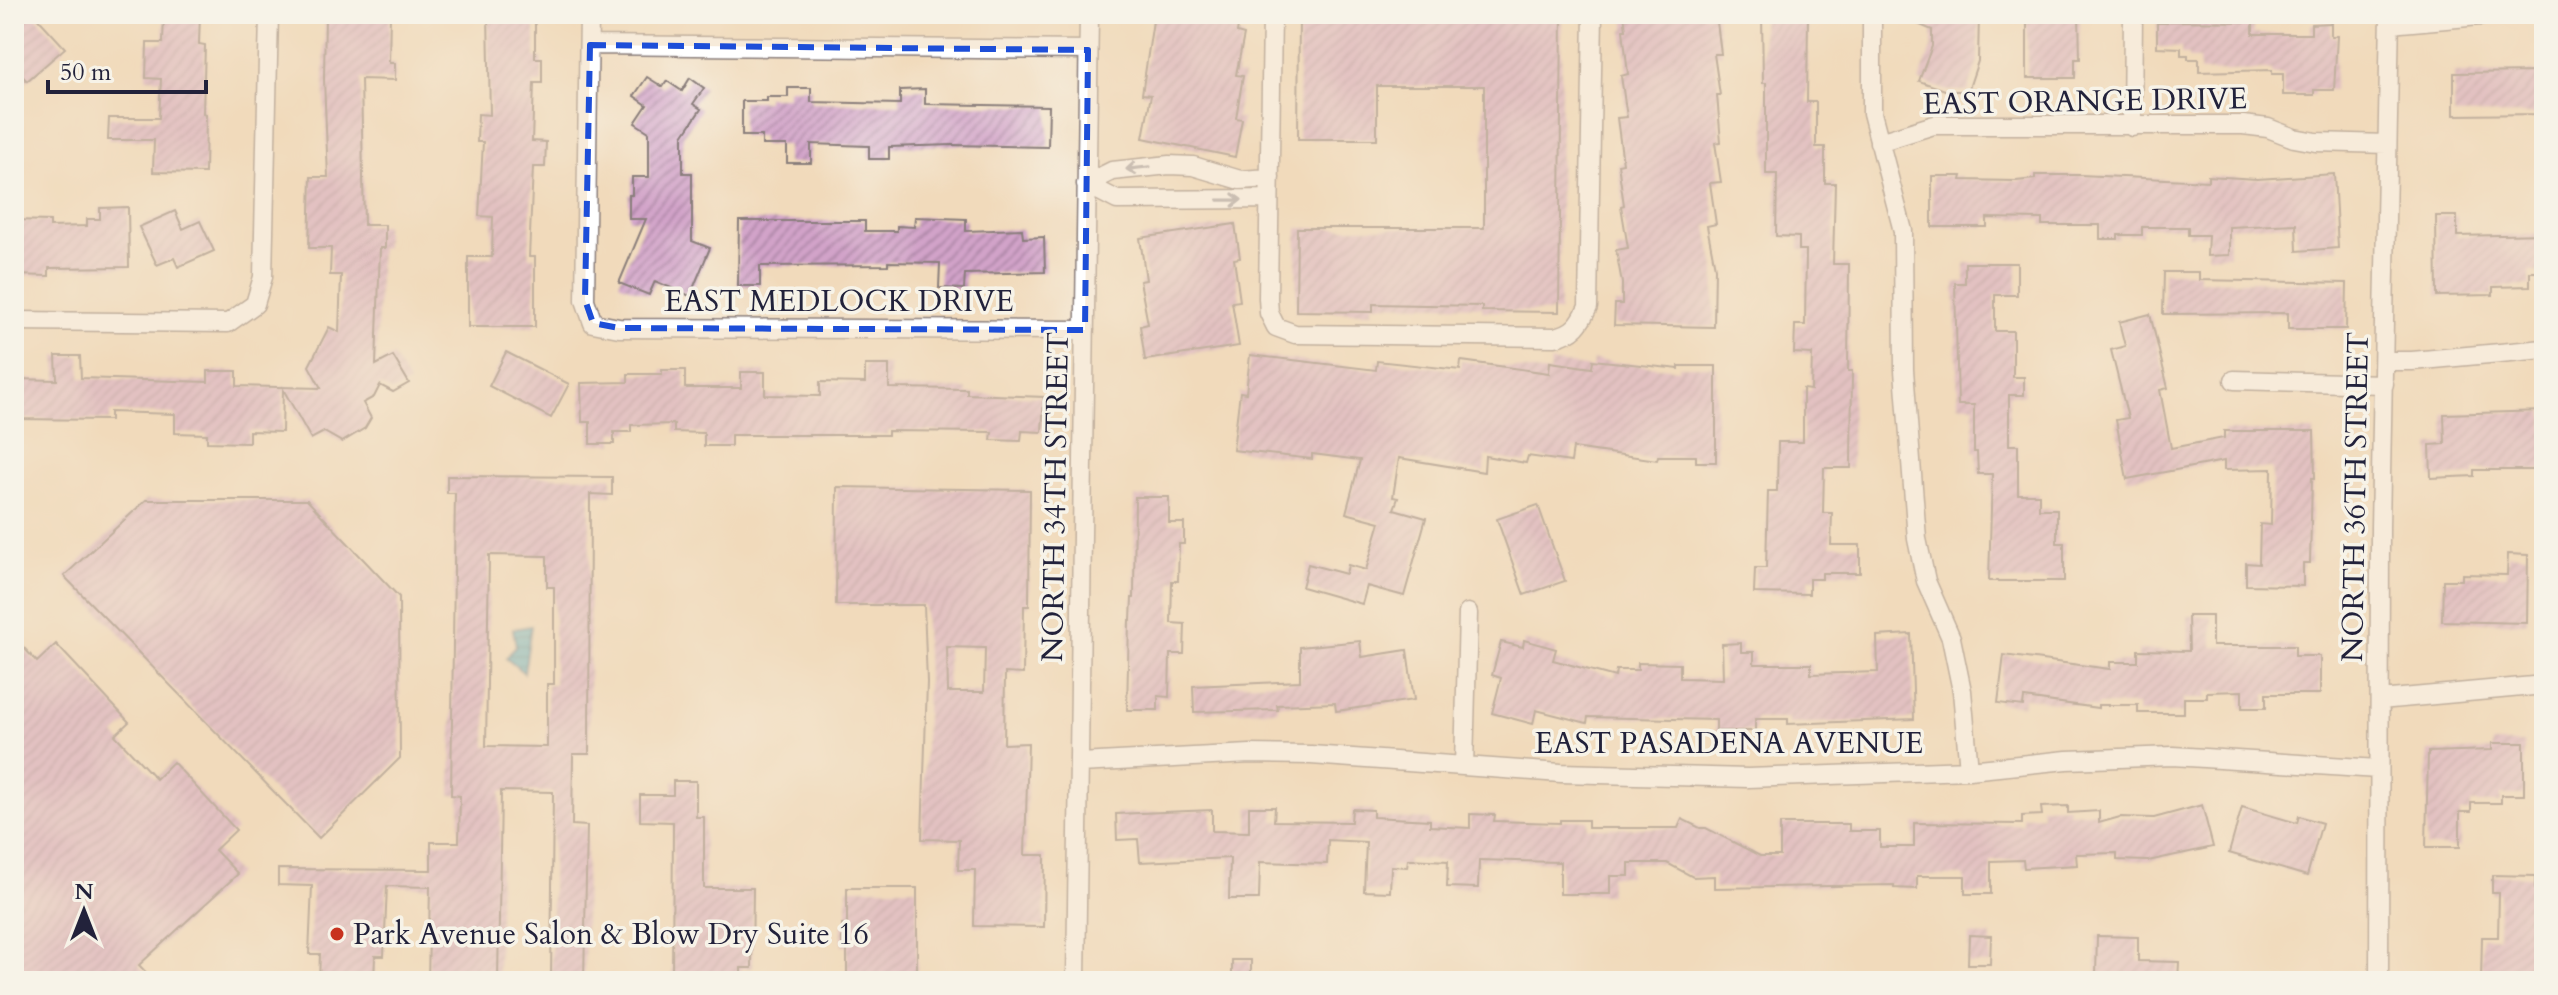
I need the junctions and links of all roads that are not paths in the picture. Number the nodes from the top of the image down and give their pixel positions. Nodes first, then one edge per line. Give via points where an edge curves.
1 (269, 14) edge
2 (589, 14) edge
3 (1089, 14) edge
4 (1272, 14) edge
5 (1593, 14) edge
6 (1872, 14) edge
7 (2133, 14) edge
8 (2502, 14) edge
9 (2390, 19) edge
10 (590, 45) junction
11 (1088, 50) junction
12 (2132, 127) junction
13 (1879, 142) junction
14 (2387, 144) junction
15 (1169, 165) junction
16 (1270, 178) junction
17 (1086, 184) junction
18 (1269, 199) junction
19 (1169, 200) junction
20 (14, 321) edge
21 (1085, 330) junction
22 (2544, 349) edge
23 (2384, 361) junction
24 (2234, 380) dead end
25 (2384, 384) junction
26 (1468, 613) dead end
27 (2544, 685) edge
28 (2380, 700) junction
29 (1080, 763) junction
30 (1464, 766) junction
31 (2378, 769) junction
32 (1969, 770) junction
33 (1076, 981) edge
34 (2379, 981) edge

1 - 20 street via 263,277 255,304 228,323
2 - 10 street
3 - 11 street, NORTH 34TH STREET
4 - 16 street
5 - 18 street via 1588,307 1569,334 1295,334 1276,327 1268,298
6 - 13 street via 1872,113
7 - 12 street
8 - 9 street
9 - 14 street, NORTH 36TH STREET
10 - 11 street
10 - 21 street, EAST MEDLOCK DRIVE via 585,300 593,323 619,328
11 - 17 street, NORTH 34TH STREET
12 - 13 street, EAST ORANGE DRIVE via 1934,125
12 - 14 street, EAST ORANGE DRIVE via 2243,125 2316,142
13 - 32 street via 1903,231 1904,370 1917,539 1926,581 1951,638
14 - 23 street, NORTH 36TH STREET
15 - 16 street via 1240,180
15 -> 17 street via 1112,171
15 - 19 street
16 - 18 street
17 - 19 street via 1117,200
17 - 21 street, NORTH 34TH STREET
19 -> 18 street
21 - 29 street, NORTH 34TH STREET
22 - 23 street
23 - 25 street, NORTH 36TH STREET
24 - 25 street
25 - 28 street, NORTH 36TH STREET
26 - 30 street
27 - 28 street
28 - 31 street, NORTH 36TH STREET
29 - 30 street, EAST PASADENA AVENUE via 1250,754
29 - 33 street, NORTH 34TH STREET
30 - 32 street, EAST PASADENA AVENUE via 1748,778
31 - 32 street, EAST PASADENA AVENUE via 2173,756
31 - 34 street, NORTH 36TH STREET

